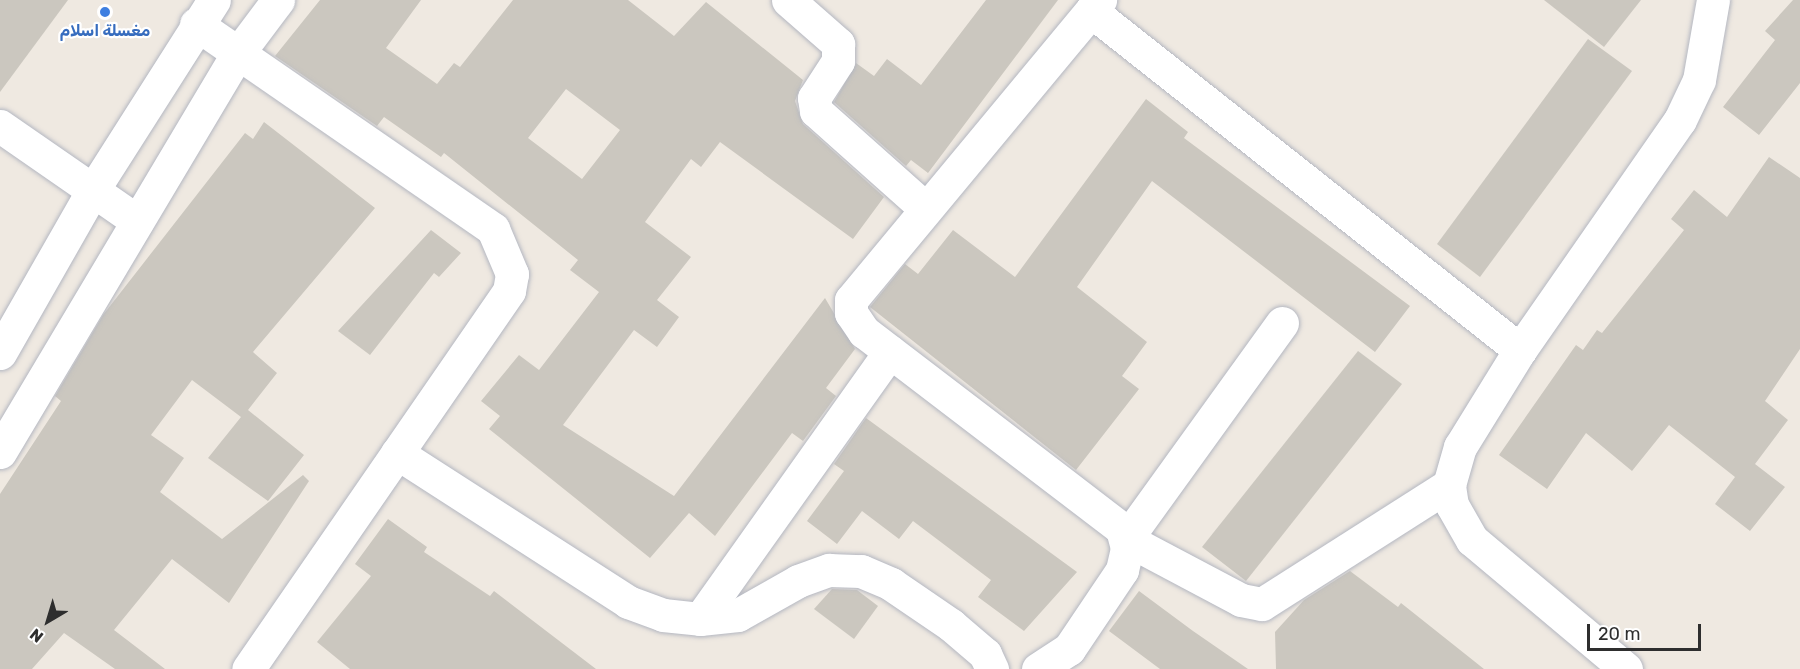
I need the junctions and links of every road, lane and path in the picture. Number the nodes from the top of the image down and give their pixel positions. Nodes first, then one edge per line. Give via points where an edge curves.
1 (278, 0) edge
2 (788, 0) edge
3 (1713, 0) edge
4 (1096, 5) edge
5 (205, 12) edge
6 (236, 56) junction
7 (0, 126) edge
8 (93, 190) junction
9 (925, 208) junction
10 (137, 221) junction
11 (1282, 323) dead end
12 (1520, 350) junction
13 (890, 352) junction
14 (0, 353) edge
15 (0, 452) edge
16 (397, 453) junction
17 (1449, 485) junction
18 (1126, 539) junction
19 (700, 619) junction
20 (1043, 668) edge
21 (249, 669) edge
22 (992, 669) edge
23 (1626, 669) edge

1 - 6 street
2 - 9 street via 838,44 838,61 814,98 816,111
3 - 12 street via 1699,80 1680,120
4 - 9 street
4 - 12 street
5 - 6 street
5 - 8 street
6 - 10 street
6 - 16 street via 480,218 509,256 509,291
7 - 8 street
8 - 10 street
8 - 14 street
9 - 13 street via 851,300 856,323
10 - 15 street
11 - 18 street
12 - 17 street via 1460,447
13 - 18 street via 1116,521
13 - 19 street
16 - 19 street via 628,602 663,615
16 - 21 street
17 - 18 street via 1262,604 1241,600
17 - 23 street via 1452,505 1472,540
18 - 20 street via 1122,570 1069,649
19 - 22 street via 738,615 829,570 861,571 891,584 951,625 985,654

